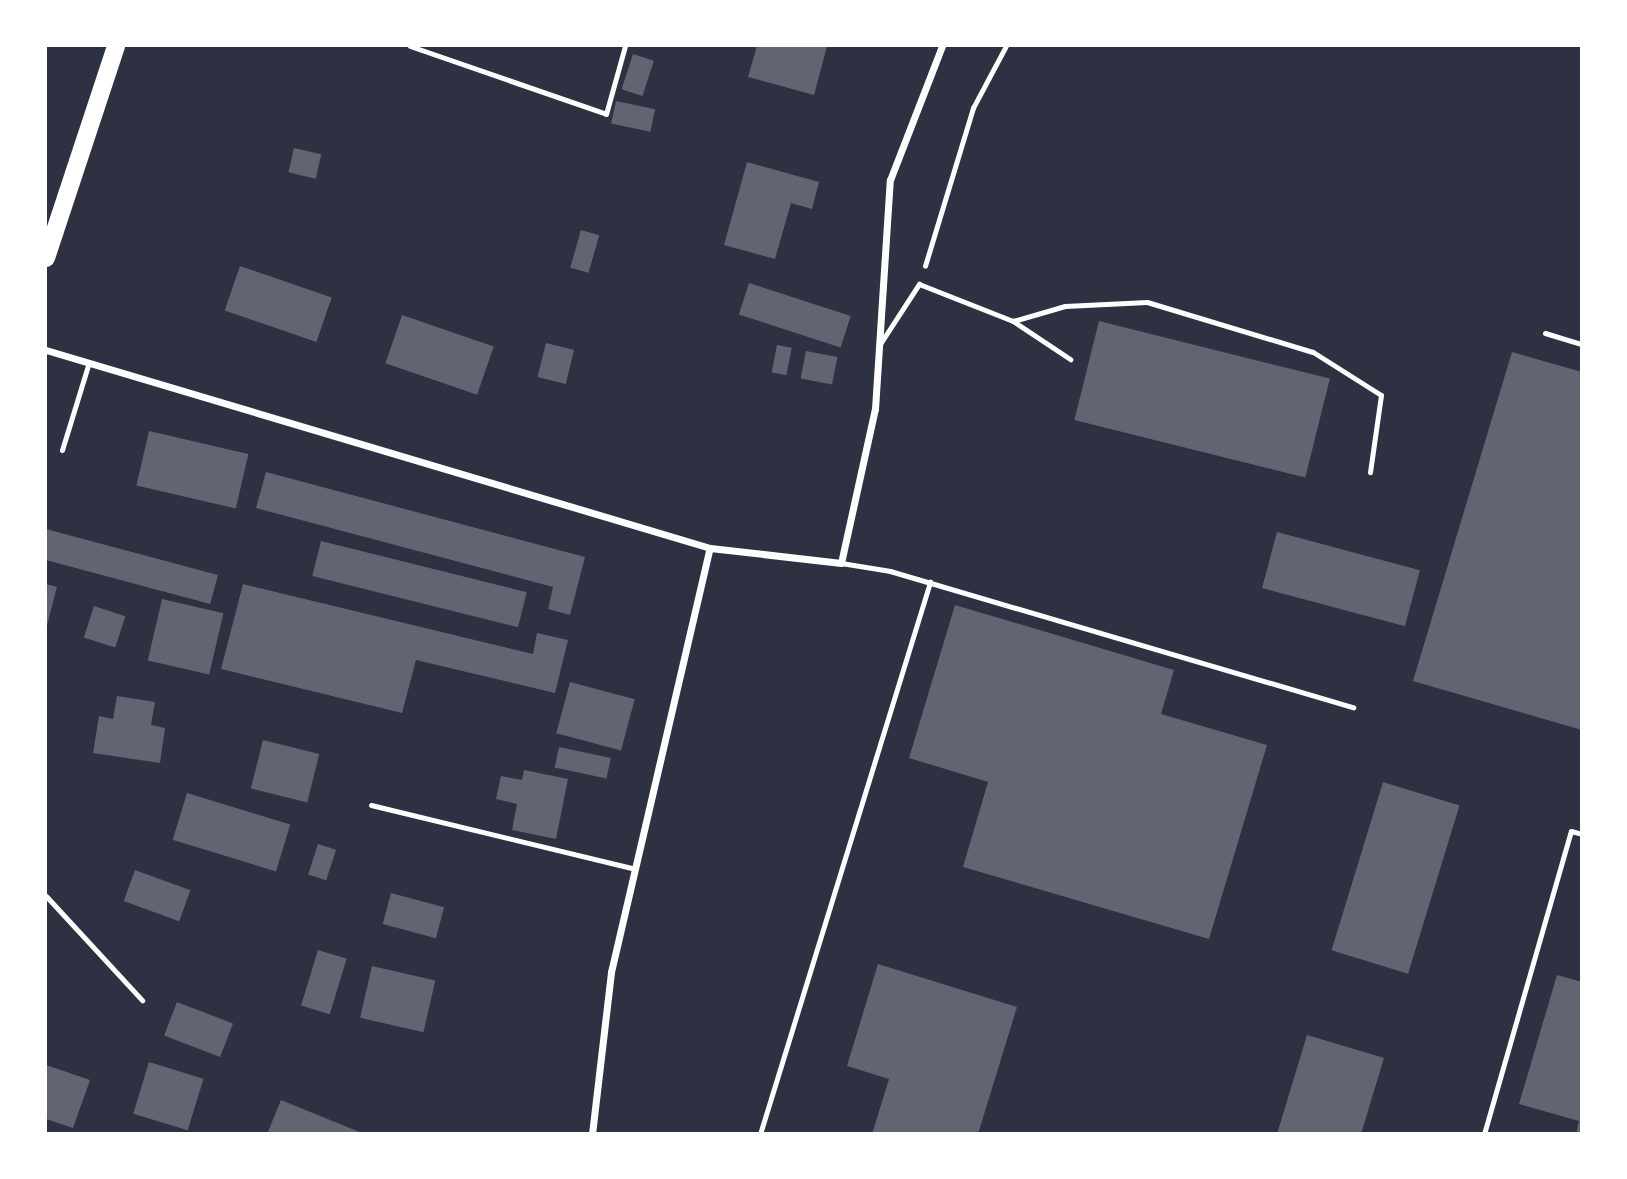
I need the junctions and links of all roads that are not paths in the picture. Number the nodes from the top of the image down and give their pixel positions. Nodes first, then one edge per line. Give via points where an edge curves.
1 (116, 46) edge
2 (410, 46) edge
3 (625, 46) edge
4 (942, 46) edge
5 (46, 258) edge
6 (1013, 321) junction
7 (1545, 333) dead end
8 (1581, 344) edge
9 (877, 349) junction
10 (46, 351) edge
11 (1070, 359) dead end
12 (89, 362) junction
13 (62, 450) dead end
14 (1370, 472) dead end
15 (710, 548) junction
16 (841, 563) junction
17 (930, 582) junction
18 (1353, 706) dead end
19 (371, 805) dead end
20 (1581, 834) edge
21 (632, 868) junction
22 (46, 896) edge
23 (142, 1000) dead end
24 (592, 1133) edge
25 (760, 1133) edge
26 (1484, 1133) edge

1 - 5 main road
2 - 3 lane via 606,114
4 - 9 street via 890,180
6 - 9 lane via 919,284
6 - 11 lane
6 - 14 lane via 1065,306 1147,302 1313,352 1381,395
7 - 8 lane
9 - 16 street via 875,409
10 - 12 street
12 - 13 lane
12 - 15 street
15 - 16 street
15 - 21 street
16 - 17 lane
17 - 18 lane
17 - 25 lane
19 - 21 lane
20 - 26 lane via 1571,831
21 - 24 street via 611,972
22 - 23 lane

